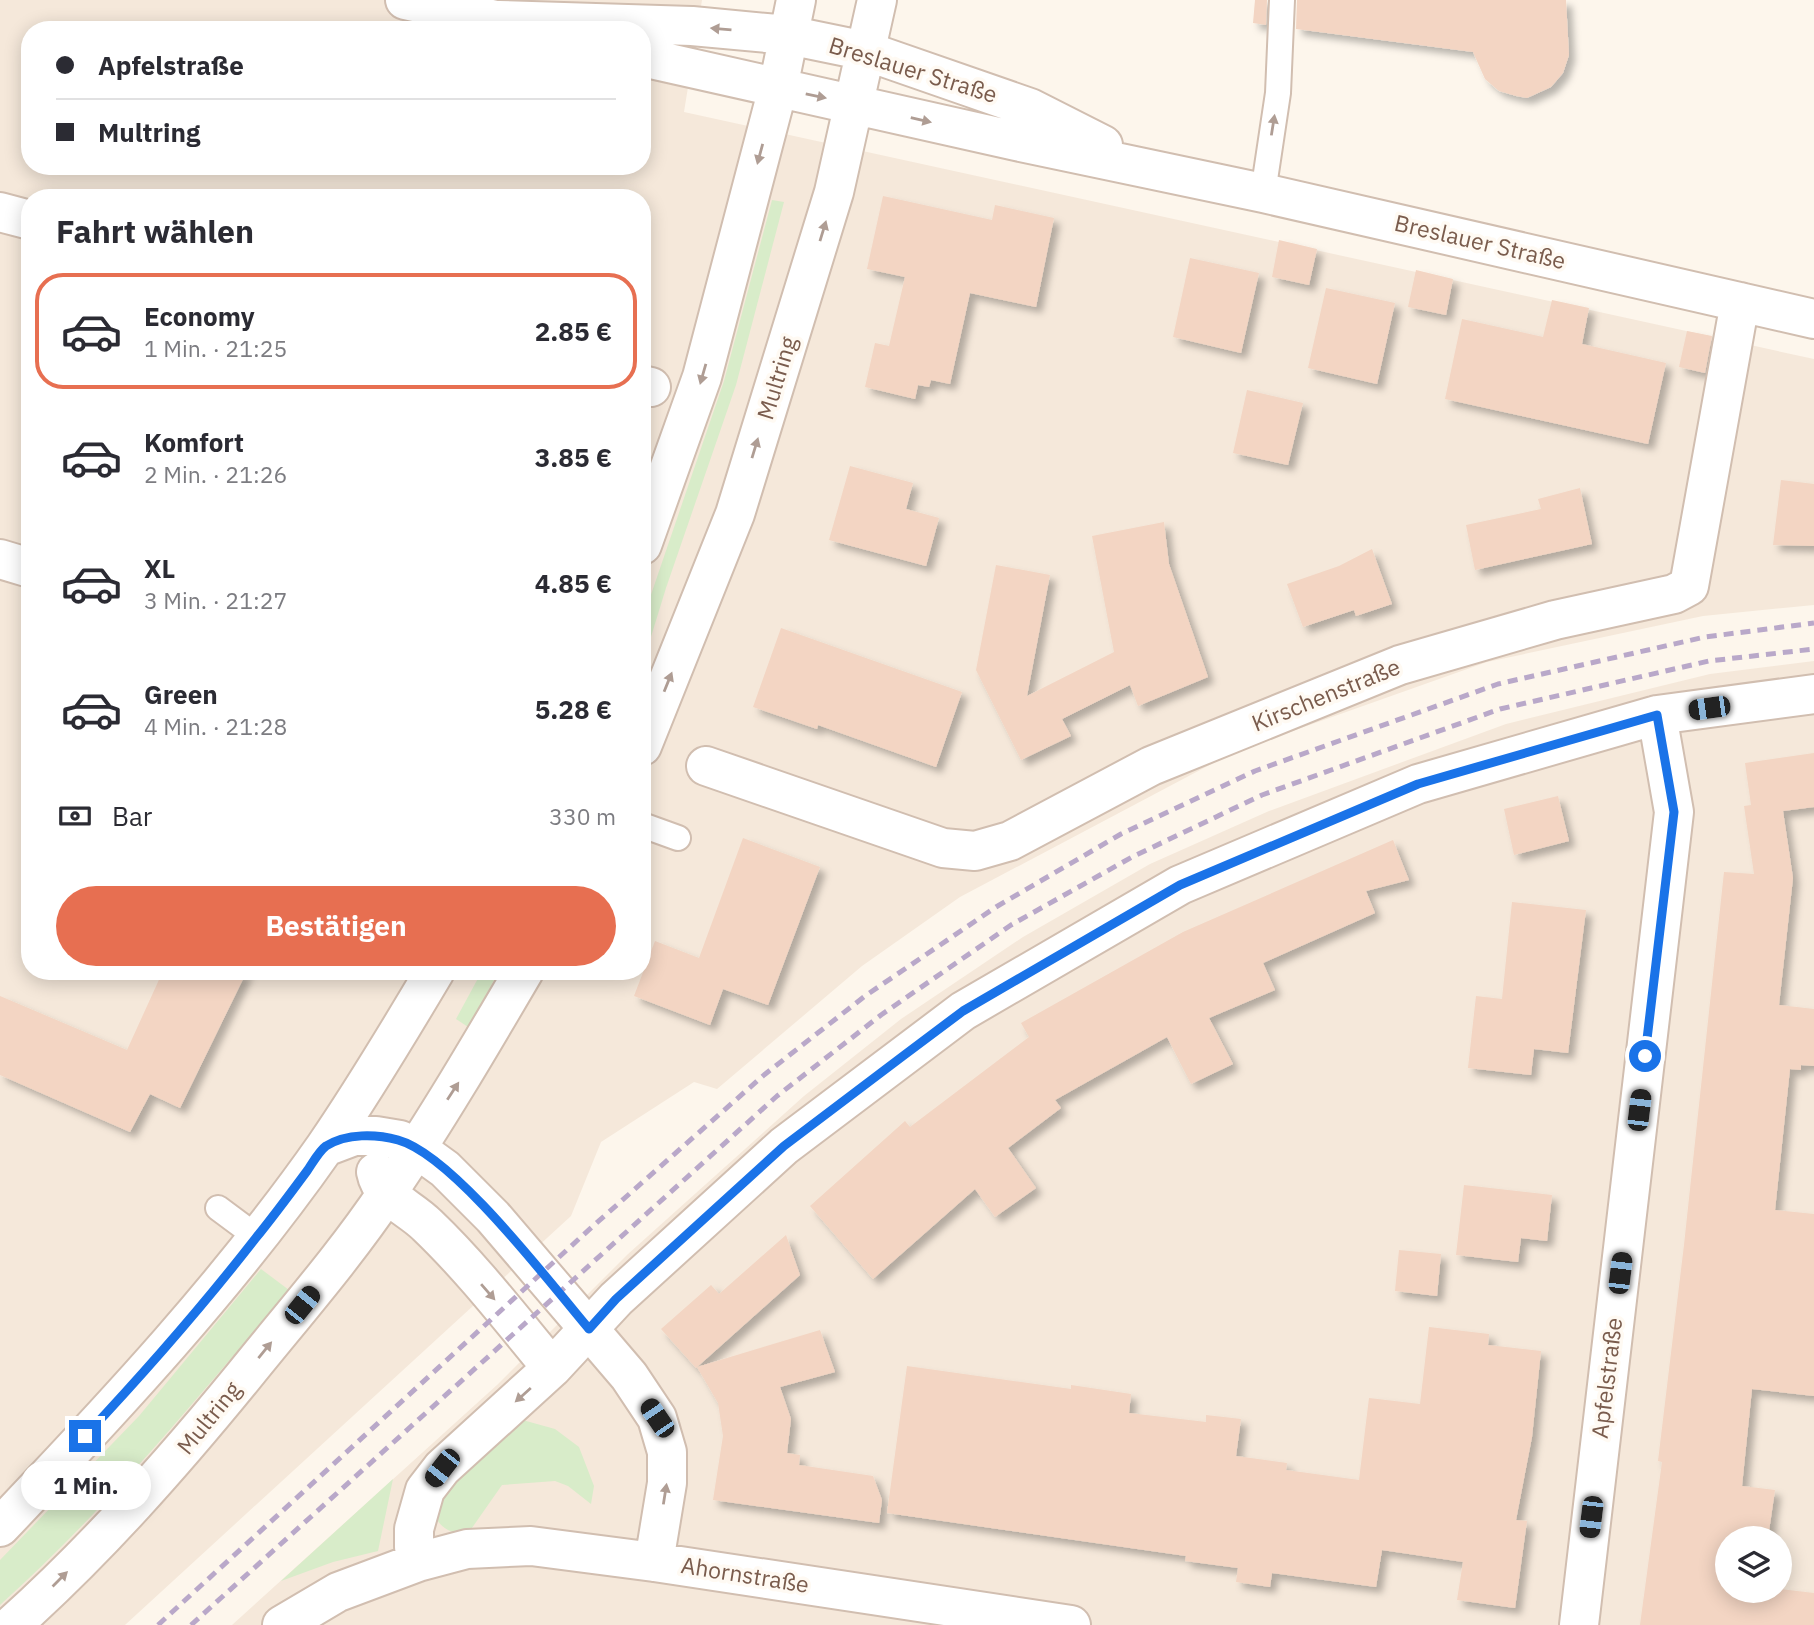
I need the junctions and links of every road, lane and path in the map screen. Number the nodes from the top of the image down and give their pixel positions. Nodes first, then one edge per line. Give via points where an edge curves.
1 (405, 0) edge
2 (877, 0) edge
3 (1282, 0) edge
4 (792, 18) edge
5 (499, 20) junction
6 (503, 21) edge
7 (531, 21) edge
8 (651, 25) edge
9 (866, 51) junction
10 (651, 59) edge
11 (778, 88) junction
12 (855, 104) junction
13 (1145, 167) junction
14 (1263, 193) junction
15 (0, 212) edge
16 (21, 218) edge
17 (1740, 302) junction
18 (1814, 319) edge
19 (651, 520) edge
20 (0, 559) edge
21 (21, 566) edge
22 (1814, 694) edge
23 (1657, 715) junction
24 (651, 724) edge
25 (706, 766) dead end
26 (651, 828) edge
27 (678, 838) dead end
28 (430, 980) edge
29 (519, 980) edge
30 (404, 1023) junction
31 (376, 1136) junction
32 (325, 1147) junction
33 (416, 1148) junction
34 (386, 1194) junction
35 (218, 1208) dead end
36 (257, 1237) junction
37 (589, 1329) junction
38 (552, 1368) junction
39 (0, 1527) edge
40 (418, 1562) junction
41 (654, 1562) junction
42 (12, 1625) edge
43 (282, 1625) edge
44 (1071, 1625) edge
45 (1578, 1625) edge

1 - 5 street, Breslauer Straße
2 - 9 street, Multring
14 -> 3 lane via 1278,93
4 -> 8 street, Breslauer Straße
4 - 9 street, Breslauer Straße
4 - 11 street
5 - 6 street, Breslauer Straße
7 -> 5 street, Breslauer Straße
9 - 12 street, Multring
9 - 13 street, Breslauer Straße via 1030,108
10 - 11 street, Breslauer Straße
11 -> 12 street, Breslauer Straße
11 -> 19 street via 702,377
12 -> 13 street, Breslauer Straße
24 -> 12 street, Multring via 735,514 834,192
13 - 14 street, Breslauer Straße
14 - 17 street, Breslauer Straße
15 - 16 street
17 - 18 street, Breslauer Straße
17 - 25 street, Kirschenstraße via 1689,586 1674,594 1555,620 1400,665 1150,766 1010,841 975,851 943,848
20 - 21 street
22 - 23 street
23 - 37 street via 1418,784 1180,885 963,1011 784,1146
23 - 45 street, Apfelstraße via 1674,812
26 - 27 lane
28 - 30 street
33 -> 29 street, Multring
30 - 31 street
30 - 32 street
31 - 32 street via 354,1136
31 - 33 street
31 - 34 street via 376,1174
32 - 36 street
33 - 34 street, Multring
33 - 37 street via 475,1197
34 -> 38 street via 443,1240
42 -> 34 street, Multring via 179,1456
35 - 36 lane
36 - 39 street via 171,1344
37 - 38 street
41 -> 37 street via 667,1483 667,1452 657,1418
38 -> 40 street via 442,1468 425,1490 414,1529
40 - 41 street, Ahornstraße via 467,1549 531,1546
40 - 43 street, Ahornstraße via 338,1592
41 - 44 street, Ahornstraße

